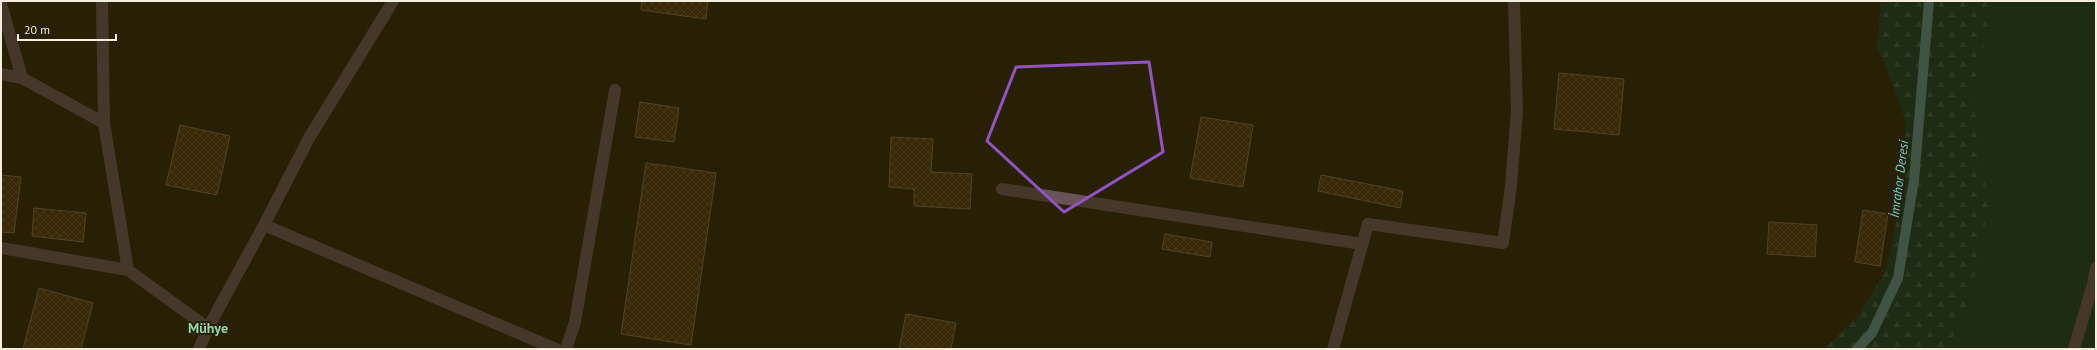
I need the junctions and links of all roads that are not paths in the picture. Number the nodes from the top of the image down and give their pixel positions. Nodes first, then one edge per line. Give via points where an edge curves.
1 (102, 1) edge
2 (393, 1) edge
3 (1514, 1) edge
4 (1, 4) edge
5 (1, 74) edge
6 (22, 78) junction
7 (615, 90) dead end
8 (104, 123) junction
9 (1002, 190) dead end
10 (264, 225) junction
11 (1362, 244) junction
12 (1, 248) edge
13 (2096, 268) edge
14 (128, 270) junction
15 (208, 328) junction
16 (199, 349) edge
17 (556, 349) edge
18 (566, 349) edge
19 (1333, 349) edge
20 (2074, 349) edge

1 - 8 street
2 - 10 street via 309,138
3 - 11 street via 1517,110 1503,243 1368,224
4 - 6 street
5 - 6 street
6 - 8 street
7 - 18 street via 575,322
8 - 14 street
9 - 11 street
10 - 15 street
10 - 17 street
11 - 19 street
12 - 14 street
13 - 20 street
14 - 15 street
15 - 16 street

